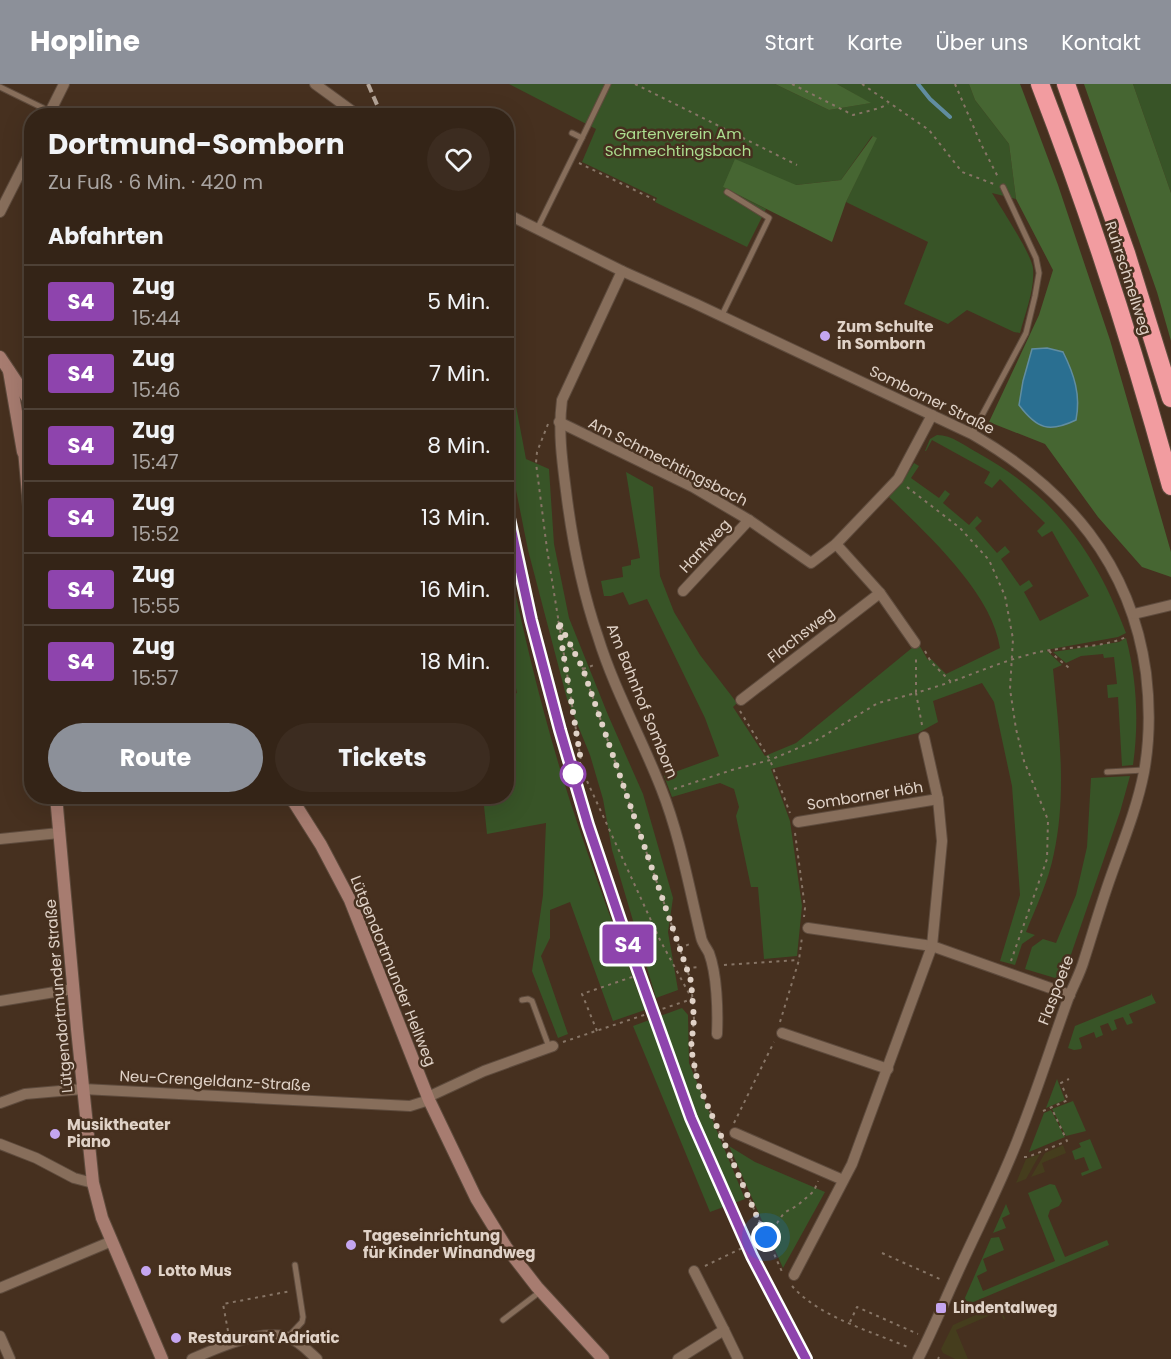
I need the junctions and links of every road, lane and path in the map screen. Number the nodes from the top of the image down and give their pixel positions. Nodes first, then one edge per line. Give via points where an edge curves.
1 (64, 84) edge
2 (315, 84) edge
3 (608, 84) edge
4 (635, 84) edge
5 (792, 84) edge
6 (862, 84) edge
7 (955, 84) edge
8 (1040, 84) edge
9 (1066, 84) edge
10 (0, 87) edge
11 (889, 103) junction
12 (43, 108) edge
13 (52, 108) edge
14 (348, 108) edge
15 (572, 133) dead end
16 (582, 138) junction
17 (571, 160) junction
18 (24, 165) edge
19 (797, 165) dead end
20 (1003, 187) junction
21 (727, 192) dead end
22 (655, 200) dead end
23 (0, 212) edge
24 (514, 218) edge
25 (536, 230) junction
26 (622, 271) junction
27 (722, 316) junction
28 (0, 357) edge
29 (9, 371) junction
30 (24, 393) edge
31 (1171, 398) edge
32 (932, 416) junction
33 (555, 421) junction
34 (972, 434) junction
35 (24, 456) edge
36 (898, 479) junction
37 (1171, 486) edge
38 (749, 520) junction
39 (836, 544) junction
40 (682, 591) dead end
41 (880, 593) junction
42 (1171, 605) edge
43 (1134, 614) junction
44 (558, 621) junction
45 (1128, 635) dead end
46 (915, 643) junction
47 (1049, 651) junction
48 (1012, 660) junction
49 (1069, 668) dead end
50 (951, 682) junction
51 (916, 693) junction
52 (741, 700) joint
53 (924, 737) joint
54 (770, 760) junction
55 (581, 761) dead end
56 (1144, 771) junction
57 (1107, 772) dead end
58 (587, 781) dead end
59 (663, 793) junction
60 (938, 800) junction
61 (57, 804) edge
62 (295, 804) edge
63 (796, 822) joint
64 (59, 832) junction
65 (795, 833) dead end
66 (0, 839) edge
67 (805, 924) junction
68 (932, 946) junction
69 (799, 960) junction
70 (711, 966) junction
71 (686, 968) junction
72 (1007, 972) junction
73 (635, 975) dead end
74 (73, 989) junction
75 (1070, 995) junction
76 (692, 999) junction
77 (522, 1000) dead end
78 (0, 1001) edge
79 (597, 1031) junction
80 (717, 1034) dead end
81 (778, 1034) junction
82 (551, 1046) junction
83 (888, 1069) junction
84 (1069, 1079) dead end
85 (82, 1089) junction
86 (429, 1098) junction
87 (0, 1103) edge
88 (1051, 1107) junction
89 (1042, 1111) dead end
90 (732, 1132) joint
91 (0, 1144) edge
92 (1024, 1157) dead end
93 (823, 1170) junction
94 (843, 1180) junction
95 (93, 1183) junction
96 (762, 1229) junction
97 (766, 1237) junction
98 (112, 1242) junction
99 (882, 1253) dead end
100 (295, 1265) dead end
101 (694, 1271) joint
102 (794, 1275) dead end
103 (945, 1281) dead end
104 (0, 1288) edge
105 (300, 1289) junction
106 (541, 1291) junction
107 (503, 1320) dead end
108 (850, 1322) junction
109 (724, 1330) junction
110 (918, 1334) dead end
111 (0, 1336) edge
112 (288, 1337) junction
113 (231, 1344) junction
114 (919, 1356) edge
115 (10, 1359) edge
116 (162, 1359) edge
117 (192, 1359) edge
118 (316, 1359) edge
119 (603, 1359) edge
120 (678, 1359) edge
121 (738, 1359) edge

1 - 13 street
2 - 14 street
3 - 16 lane
4 - 19 path
5 - 11 path via 853,115
6 - 11 path
7 - 20 path
8 - 37 highway, Ruhrschnellweg via 1109,277
9 - 31 highway, Ruhrschnellweg via 1115,220
10 - 12 lane
11 - 20 path via 929,130 962,172
15 - 16 lane
16 - 17 lane
17 - 22 path
17 - 25 lane
18 - 23 street
20 - 34 lane via 1036,258 1039,273 1026,333
21 - 27 lane via 769,218
24 - 25 street, Somborner Straße
25 - 26 street, Somborner Straße
26 - 27 street, Somborner Straße
26 - 33 street, Am Bahnhof Somborn
27 - 32 street, Somborner Straße
28 - 29 street
29 - 30 street
29 - 35 street
32 - 34 street, Somborner Straße
32 - 36 street, Am Schmechtingsbach
33 - 38 street, Am Schmechtingsbach via 693,487
33 - 44 path via 537,452 536,463
33 - 59 street, Am Bahnhof Somborn via 586,595 606,661
34 - 43 street, Somborner Straße via 1015,461 1073,513 1101,550
36 - 39 street, Am Schmechtingsbach
36 - 48 path via 960,528 989,560 1005,596
38 - 39 street, Am Schmechtingsbach via 811,563
38 - 40 street, Hanfweg
39 - 41 street
41 - 46 street
41 - 52 street, Flachsweg
42 - 43 street
43 - 56 street, Flaspoete via 1148,689
44 - 55 path
44 - 71 path via 583,669
45 - 47 path
46 - 50 path via 919,641 931,662
46 - 51 path
47 - 48 path
47 - 49 path
48 - 50 path
48 - 72 path via 1010,689 1016,729 1024,761 1048,820 1047,859
50 - 51 path
51 - 53 path
51 - 54 path via 878,703 817,740
52 - 54 path via 737,706
53 - 60 street, Somborner Höh
54 - 59 path
54 - 63 path
56 - 57 lane
56 - 75 street, Flaspoete via 1129,826
58 - 76 path via 660,940
59 - 70 street, Am Bahnhof Somborn
60 - 63 street, Somborner Höh
60 - 68 street, Somborner Höh via 942,841
61 - 64 street, Lütgendortmunder Straße
62 - 86 street, Lütgendortmunder Hellweg via 350,900
64 - 66 street
64 - 74 street, Lütgendortmunder Straße
65 - 67 path
67 - 68 street
67 - 69 path
68 - 72 street
68 - 83 street, Somborner Höh
69 - 70 path
69 - 81 path
70 - 71 path
70 - 80 street, Am Bahnhof Somborn via 718,1006
71 - 76 path
72 - 75 street
73 - 79 path via 582,994
74 - 78 street
74 - 85 street, Lütgendortmunder Straße
75 - 114 street, Flaspoete via 1020,1134
76 - 79 path
76 - 96 path via 691,1048 698,1084
77 - 82 lane via 532,1001
79 - 82 path
81 - 83 street
81 - 90 path
82 - 86 street via 484,1071
83 - 94 street, Somborner Höh
84 - 88 path via 1061,1083 1068,1100
85 - 86 street, Neu-Crengeldanz-Straße via 410,1106
85 - 87 street, Neu-Crengeldanz-Straße via 25,1094
85 - 95 street, Lütgendortmunder Straße
86 - 106 street, Lütgendortmunder Hellweg via 486,1215
88 - 89 path
88 - 92 path via 1067,1141
90 - 93 street
91 - 95 street
93 - 94 street
93 - 96 path via 814,1191 777,1223
94 - 102 street, Somborner Höh
95 - 98 street, Lütgendortmunder Straße
96 - 97 path
97 - 101 path
97 - 108 path via 786,1280 797,1292 824,1311
98 - 104 street
98 - 116 street, Lütgendortmunder Straße
99 - 103 path
100 - 105 lane
101 - 109 street
105 - 112 lane via 302,1322
105 - 113 path via 223,1304
106 - 107 lane
106 - 119 street, Lütgendortmunder Hellweg
108 - 110 path via 857,1308
108 - 114 path
109 - 120 street
109 - 121 street
111 - 115 street
112 - 113 street via 265,1336
112 - 118 street
113 - 117 street

